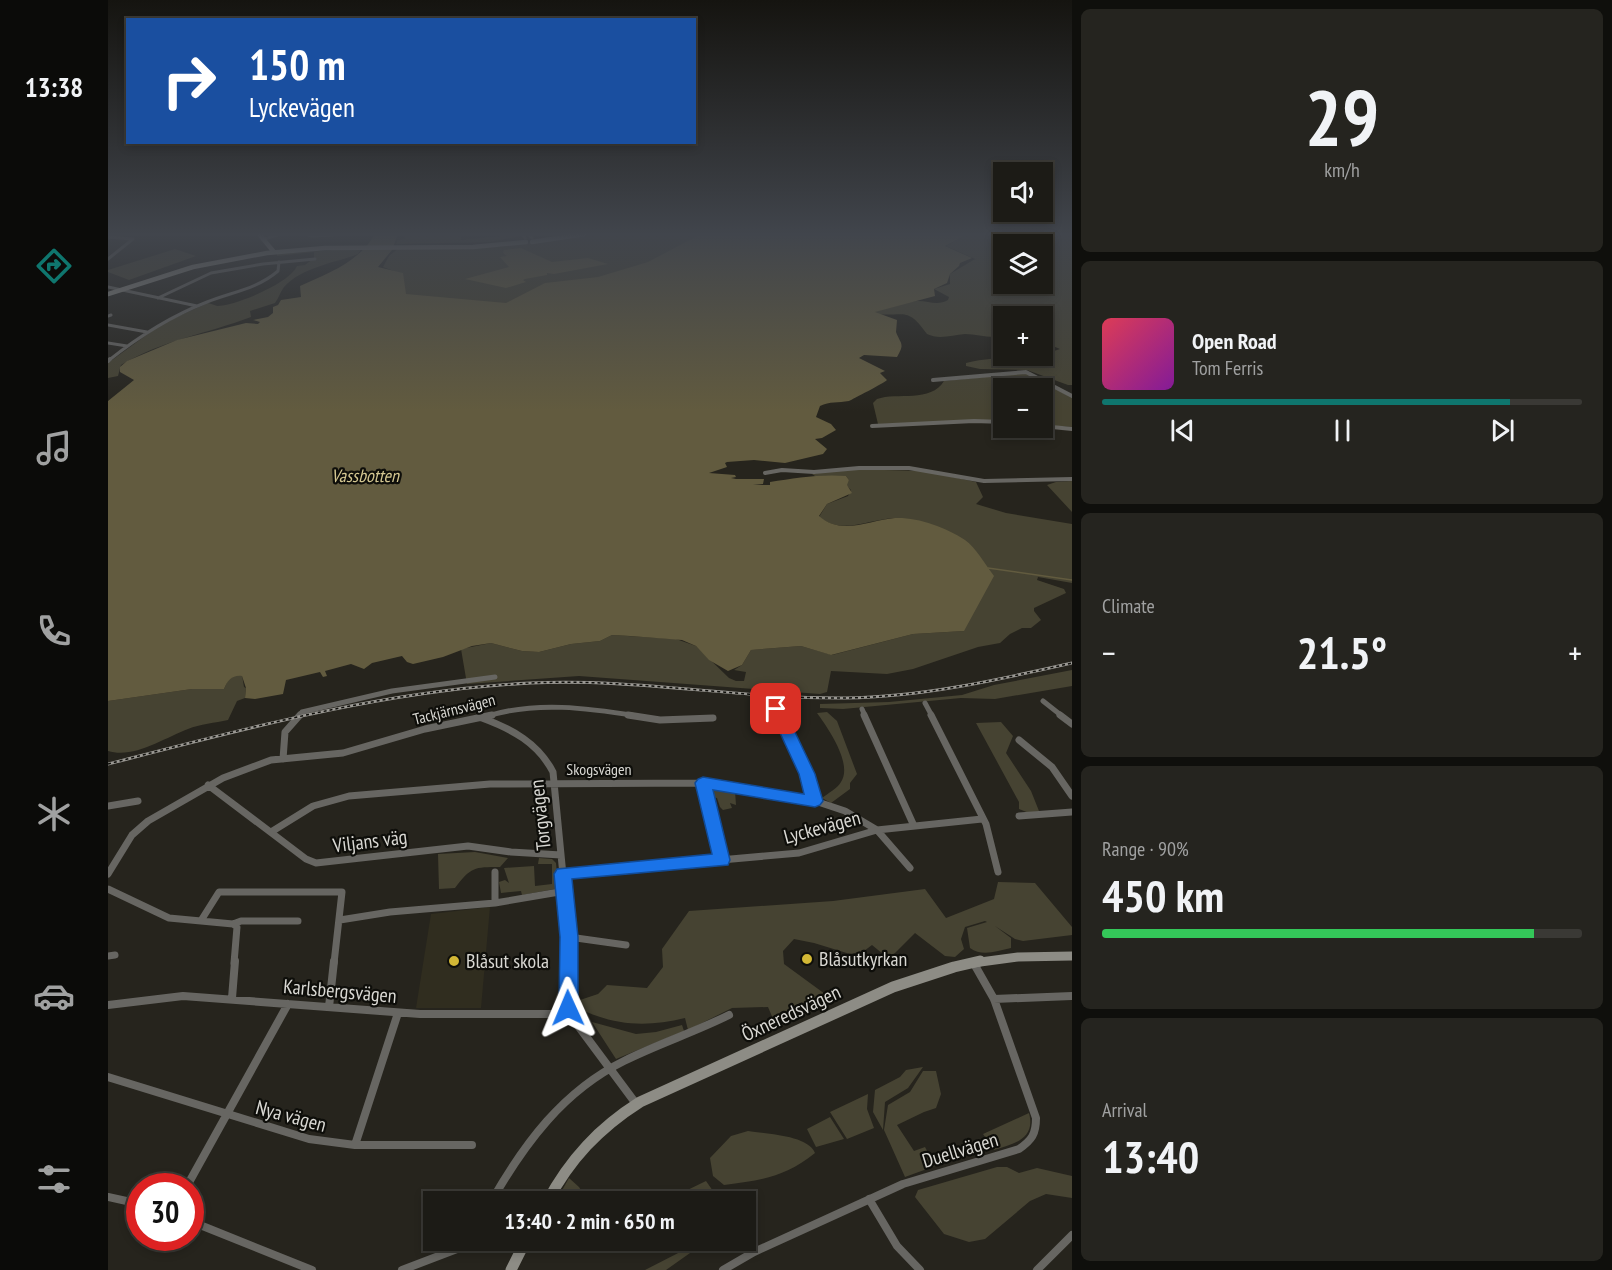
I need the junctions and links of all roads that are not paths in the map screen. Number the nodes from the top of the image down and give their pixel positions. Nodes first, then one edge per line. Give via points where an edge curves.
1 (136, 293) edge
2 (168, 293) edge
3 (233, 293) edge
4 (158, 298) junction
5 (197, 306) junction
6 (108, 326) edge
7 (147, 332) junction
8 (108, 343) edge
9 (127, 346) junction
10 (108, 361) edge
11 (933, 380) dead end
12 (1072, 396) edge
13 (993, 422) edge
14 (872, 426) dead end
15 (1053, 427) edge
16 (1072, 429) edge
17 (765, 473) dead end
18 (1072, 479) edge
19 (495, 677) dead end
20 (1043, 701) dead end
21 (925, 703) dead end
22 (776, 709) dead end
23 (862, 709) dead end
24 (482, 718) junction
25 (713, 718) dead end
26 (1072, 724) edge
27 (1019, 740) dead end
28 (283, 759) junction
29 (555, 783) junction
30 (703, 783) junction
31 (208, 785) junction
32 (1072, 796) edge
33 (138, 801) dead end
34 (815, 801) junction
35 (108, 806) edge
36 (1072, 812) edge
37 (1019, 816) dead end
38 (982, 819) junction
39 (914, 826) junction
40 (877, 830) junction
41 (271, 831) junction
42 (561, 855) junction
43 (722, 860) junction
44 (910, 868) dead end
45 (495, 872) dead end
46 (998, 872) dead end
47 (108, 874) edge
48 (563, 874) junction
49 (108, 889) edge
50 (565, 891) junction
51 (495, 903) junction
52 (202, 919) junction
53 (340, 920) junction
54 (298, 921) dead end
55 (233, 924) junction
56 (569, 937) junction
57 (626, 945) dead end
58 (1072, 956) edge
59 (973, 962) junction
60 (1072, 996) edge
61 (232, 999) junction
62 (994, 999) junction
63 (288, 1004) junction
64 (108, 1005) edge
65 (328, 1007) junction
66 (398, 1013) junction
67 (571, 1014) junction
68 (729, 1015) dead end
69 (609, 1068) junction
70 (108, 1077) edge
71 (637, 1105) junction
72 (228, 1115) junction
73 (355, 1145) junction
74 (472, 1145) dead end
75 (195, 1173) edge
76 (497, 1191) edge
77 (553, 1191) edge
78 (108, 1197) edge
79 (869, 1199) junction
80 (126, 1201) edge
81 (204, 1227) edge
82 (1072, 1235) edge
83 (454, 1251) edge
84 (520, 1251) edge
85 (312, 1270) edge
86 (402, 1270) edge
87 (511, 1270) edge
88 (723, 1270) edge
89 (920, 1270) edge
90 (1037, 1270) edge

1 - 4 street
2 - 4 street
3 - 5 street
4 - 5 street
5 - 7 street
6 - 7 street
7 - 9 street
8 - 9 street
9 - 10 street
11 - 12 street via 1026,372
13 - 14 street
15 - 16 street
17 - 18 street via 909,468 984,481
19 - 28 street via 392,692 302,712 285,732
20 - 26 street
21 - 38 street
22 - 34 street via 807,774
23 - 39 street
24 - 25 street, Tackjärnsvägen via 513,708 569,707 660,720
24 - 28 street, Tackjärnsvägen via 343,753
24 - 29 street, Torgvägen via 533,744 549,764
27 - 32 street via 1052,767
28 - 31 street, Tackjärnsvägen via 253,766
29 - 30 street, Skogsvägen
29 - 41 street, Skogsvägen via 470,785 349,796 313,806
29 - 42 street, Torgvägen
30 - 34 street, Skogsvägen
30 - 43 street
31 - 41 street, Viljans väg
31 - 47 street, Tackjärnsvägen via 140,827
33 - 35 street
34 - 40 street, Skogsvägen via 845,811
36 - 37 street
38 - 39 street, Lyckevägen
38 - 46 street via 991,836
39 - 40 street, Lyckevägen
40 - 43 street, Lyckevägen via 799,853
40 - 44 street, Skogsvägen
41 - 42 street, Viljans väg via 306,859 320,864 468,846
42 - 48 street, Torgvägen
43 - 48 street, Lyckevägen
45 - 51 street
48 - 50 street, Torgvägen
49 - 52 street via 162,916
50 - 51 street
50 - 56 street, Torgvägen
51 - 53 street
52 - 53 street via 219,892 340,891
52 - 55 street
53 - 65 street
54 - 55 street
55 - 61 street via 237,927
56 - 57 street
56 - 67 street, Torgvägen via 567,1002
58 - 59 main road, Öxneredsvägen
59 - 62 street, Duellvägen
59 - 71 main road, Öxneredsvägen via 887,988
60 - 62 street
61 - 63 street, Karlsbergsvägen
61 - 64 street, Karlsbergsvägen via 183,996
62 - 79 street, Duellvägen via 1036,1118 1032,1140 1019,1149
63 - 65 street, Karlsbergsvägen
63 - 72 street
65 - 66 street, Karlsbergsvägen
66 - 67 street, Karlsbergsvägen
66 - 73 street
67 - 69 street, Torgvägen
68 - 69 street
69 - 71 street, Torgvägen
69 - 76 street via 576,1092 537,1130
70 - 72 street, Nya vägen
71 - 77 main road, Öxneredsvägen via 583,1148
72 - 73 street, Nya vägen via 309,1139
72 - 75 street
73 - 74 street, Nya vägen
78 - 80 street
79 - 88 street, Duellvägen
79 - 89 street via 891,1239
81 - 85 street
82 - 90 street
83 - 86 street
84 - 87 main road

